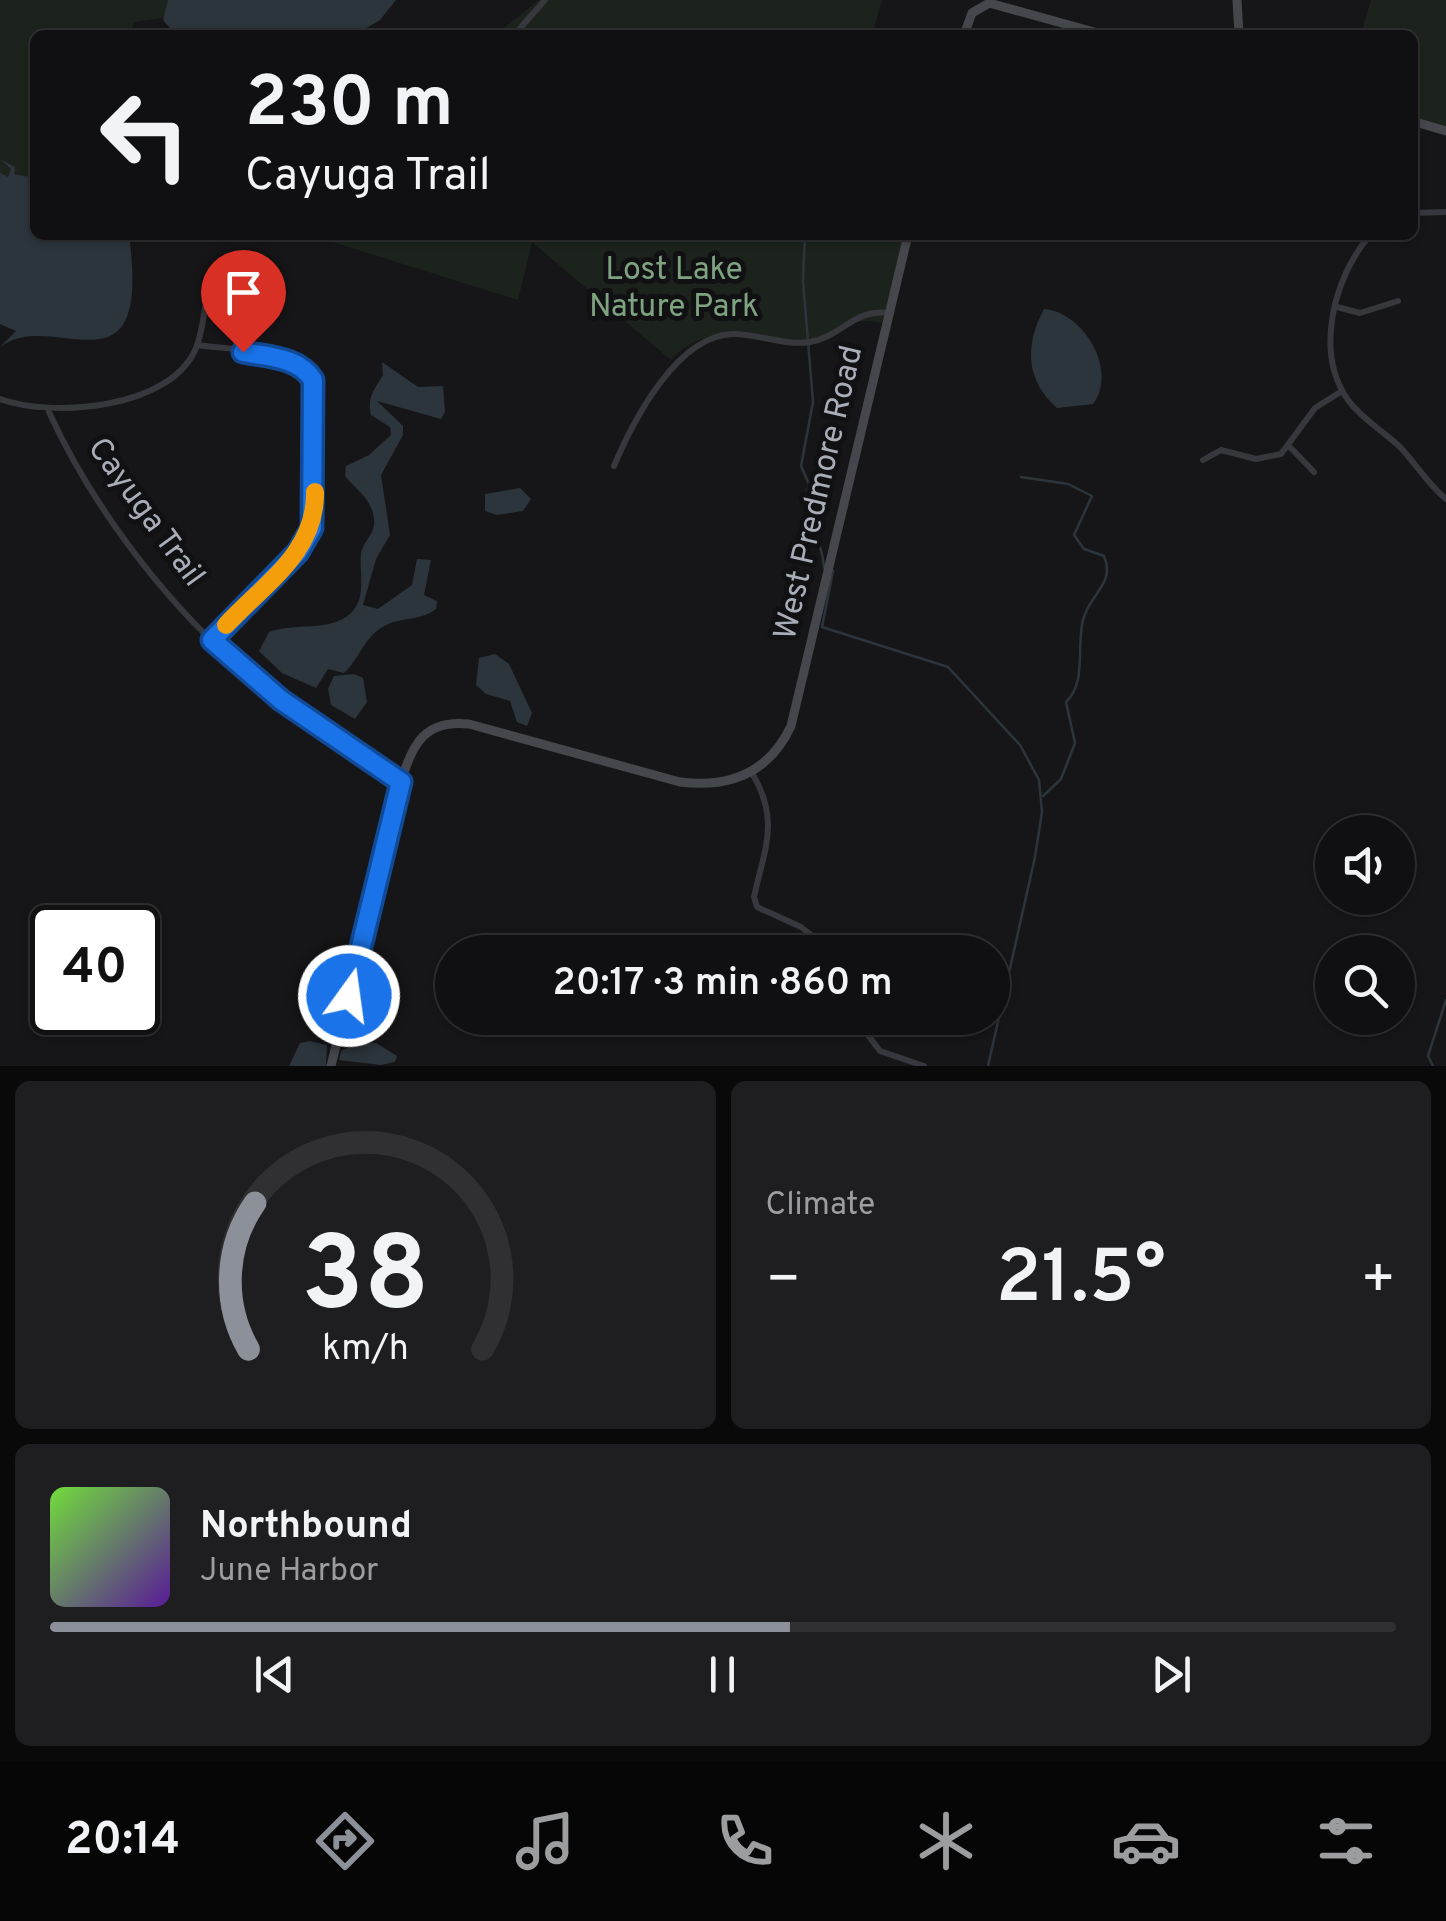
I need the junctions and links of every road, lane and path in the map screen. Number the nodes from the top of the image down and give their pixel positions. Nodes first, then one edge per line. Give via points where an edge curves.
1 (545, 0) edge
2 (1236, 0) edge
3 (986, 2) edge
4 (518, 30) edge
5 (966, 30) edge
6 (1087, 30) edge
7 (1239, 30) edge
8 (1418, 123) edge
9 (1446, 130) edge
10 (1446, 212) edge
11 (1418, 214) edge
12 (907, 240) edge
13 (1367, 240) edge
14 (212, 272) dead end
15 (1398, 301) dead end
16 (1336, 307) junction
17 (888, 313) junction
18 (198, 345) junction
19 (1342, 391) junction
20 (0, 399) edge
21 (49, 412) junction
22 (1290, 448) junction
23 (1203, 460) dead end
24 (614, 466) dead end
25 (1314, 472) dead end
26 (1446, 499) edge
27 (212, 640) junction
28 (752, 773) junction
29 (401, 782) junction
30 (812, 935) edge
31 (868, 1035) edge
32 (331, 1066) edge
33 (924, 1066) edge

1 - 4 street
2 - 7 street
3 - 5 street via 972,12
3 - 6 street
8 - 9 street
10 - 11 street
12 - 17 street, West Predmore Road
13 - 16 street via 1350,264
14 - 18 street
15 - 16 street via 1360,313
16 - 19 street via 1330,353
17 - 24 street via 858,316 810,342 741,334 707,338 660,386 626,434
17 - 28 street, West Predmore Road via 791,726 771,758
18 - 21 street via 163,386
18 - 27 street via 288,361 307,370 315,388 312,528 298,552
19 - 22 street via 1315,408
19 - 26 street
20 - 21 street
21 - 27 street, Cayuga Trail via 116,527
22 - 23 street via 1264,458 1222,450
22 - 25 street
27 - 29 street, Cayuga Trail via 281,700
28 - 29 street via 709,786 680,782 451,722 418,738
28 - 30 street via 771,822 756,908
29 - 32 street
31 - 33 street via 880,1050

